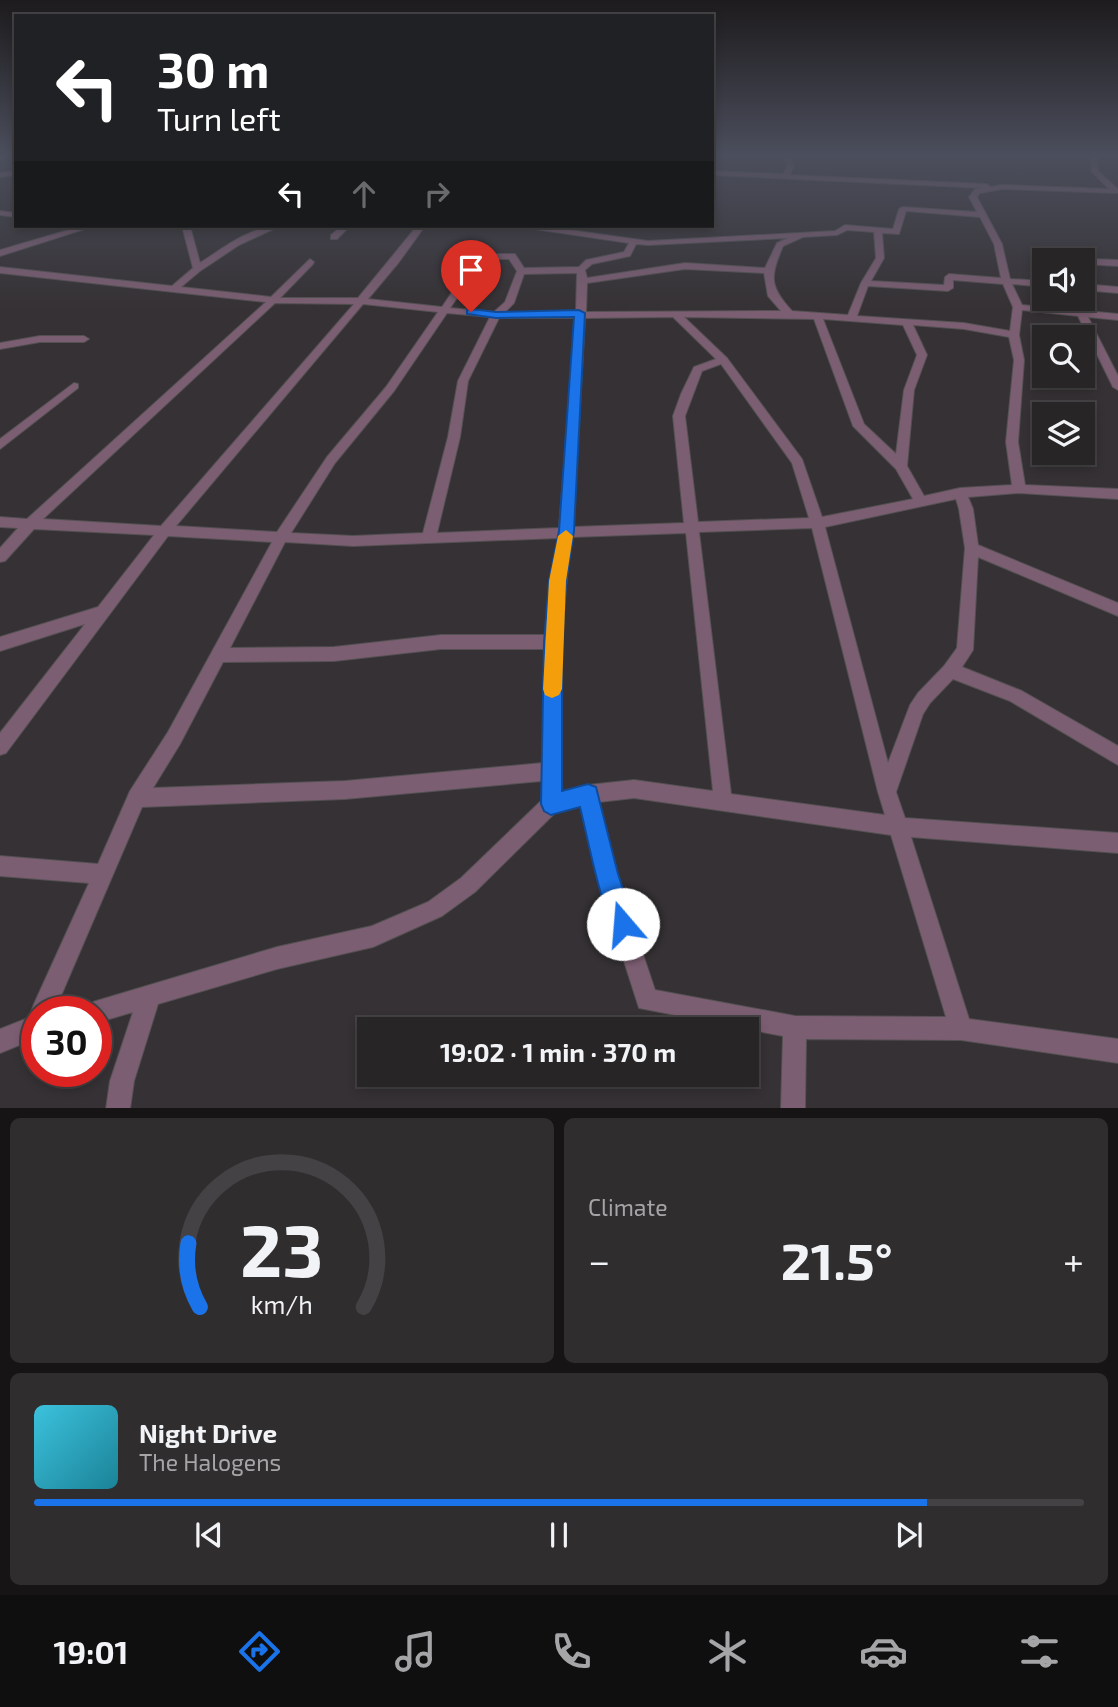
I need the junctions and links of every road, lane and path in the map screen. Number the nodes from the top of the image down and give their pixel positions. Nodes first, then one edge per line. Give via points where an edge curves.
1 (979, 207) edge
2 (984, 215) junction
3 (83, 228) edge
4 (187, 228) edge
5 (271, 228) edge
6 (344, 228) edge
7 (420, 228) edge
8 (542, 228) edge
9 (878, 230) junction
10 (801, 235) junction
11 (334, 237) dead end
12 (634, 240) junction
13 (0, 253) edge
14 (310, 262) dead end
15 (1095, 262) edge
16 (1118, 263) edge
17 (197, 269) junction
18 (0, 270) edge
19 (522, 271) junction
20 (768, 271) junction
21 (582, 276) junction
22 (1006, 281) junction
23 (865, 283) junction
24 (1032, 283) edge
25 (175, 288) junction
26 (1095, 288) edge
27 (1118, 290) edge
28 (273, 300) junction
29 (358, 301) junction
30 (1018, 307) junction
31 (446, 309) junction
32 (579, 313) junction
33 (674, 313) junction
34 (789, 314) junction
35 (496, 315) junction
36 (817, 315) junction
37 (1082, 315) junction
38 (852, 317) junction
39 (1118, 317) edge
40 (906, 322) junction
41 (1014, 335) junction
42 (84, 339) dead end
43 (0, 346) edge
44 (723, 360) junction
45 (74, 386) dead end
46 (1118, 387) edge
47 (0, 445) edge
48 (901, 466) junction
49 (1019, 488) junction
50 (960, 493) junction
51 (1118, 494) edge
52 (921, 502) junction
53 (0, 522) edge
54 (817, 523) junction
55 (30, 524) junction
56 (692, 526) junction
57 (566, 531) junction
58 (163, 533) junction
59 (281, 537) junction
60 (429, 538) junction
61 (972, 548) junction
62 (0, 557) edge
63 (1118, 610) edge
64 (99, 613) junction
65 (553, 642) junction
66 (0, 644) edge
67 (219, 655) junction
68 (950, 671) junction
69 (0, 747) edge
70 (1118, 755) edge
71 (553, 771) junction
72 (887, 792) junction
73 (588, 794) junction
74 (137, 797) junction
75 (723, 802) junction
76 (551, 804) junction
77 (900, 828) junction
78 (1118, 843) edge
79 (0, 866) edge
80 (103, 874) junction
81 (49, 996) edge
82 (149, 998) junction
83 (112, 1007) edge
84 (795, 1027) junction
85 (961, 1029) junction
86 (21, 1030) edge
87 (0, 1041) edge
88 (1118, 1051) edge
89 (118, 1108) edge
90 (793, 1108) edge

1 - 2 street
2 - 9 street via 903,209 896,232
2 - 22 street via 998,244
3 - 13 street
4 - 17 street
5 - 17 street via 236,243
6 - 11 street
7 - 29 street
8 - 12 street
9 - 10 street via 845,227 837,233
9 - 23 street via 880,258
10 - 12 street
10 - 20 street via 780,245
12 - 21 street via 627,254 589,262
14 - 28 street
15 - 16 street
17 - 25 street
18 - 25 street
19 - 21 street
19 - 31 street via 512,256 481,256
19 - 35 street via 509,303
20 - 21 street via 685,266
20 - 34 street via 773,296
21 - 32 street
22 - 23 street via 950,277 948,288
22 - 24 street
22 - 30 street
23 - 38 street
25 - 28 street
26 - 27 street
28 - 29 street
28 - 55 street
29 - 31 street
29 - 58 street
30 - 37 street
30 - 41 street
31 - 35 street
31 - 59 street via 373,411 331,460
32 - 33 street
32 - 35 street
32 - 57 street
33 - 34 street
33 - 44 street
34 - 36 street
35 - 60 street via 463,381
36 - 38 street
36 - 48 street via 859,426
37 - 39 street
37 - 46 street
38 - 40 street
40 - 41 street
40 - 48 street via 922,355 909,390
41 - 49 street via 1019,360 1012,442
42 - 43 street via 40,339
44 - 54 street via 798,462
44 - 56 street via 698,369 679,416
45 - 47 street
48 - 52 street
49 - 50 street
49 - 51 street
50 - 52 street
50 - 61 street
52 - 54 street
53 - 55 street
54 - 56 street
54 - 72 street
55 - 58 street
55 - 62 street
56 - 57 street
56 - 75 street
57 - 60 street
57 - 65 street
58 - 59 street
58 - 64 street
59 - 60 street via 353,541
59 - 67 street
61 - 63 street
61 - 68 street via 965,650
64 - 66 street
64 - 69 street
65 - 67 street via 441,642 334,654
65 - 71 street
67 - 74 street
68 - 70 street via 983,680 1043,708
68 - 72 street via 916,711
71 - 74 street via 296,794
71 - 76 street
72 - 77 street
73 - 75 street via 634,789
73 - 76 street
73 - 84 street via 606,874 647,1000
74 - 80 street
75 - 77 street
76 - 82 street via 468,885 435,909 373,936 277,958
77 - 78 street
77 - 85 street
79 - 80 street
80 - 81 street
82 - 83 street
82 - 89 street
84 - 85 street
84 - 90 street
85 - 88 street
86 - 87 street

